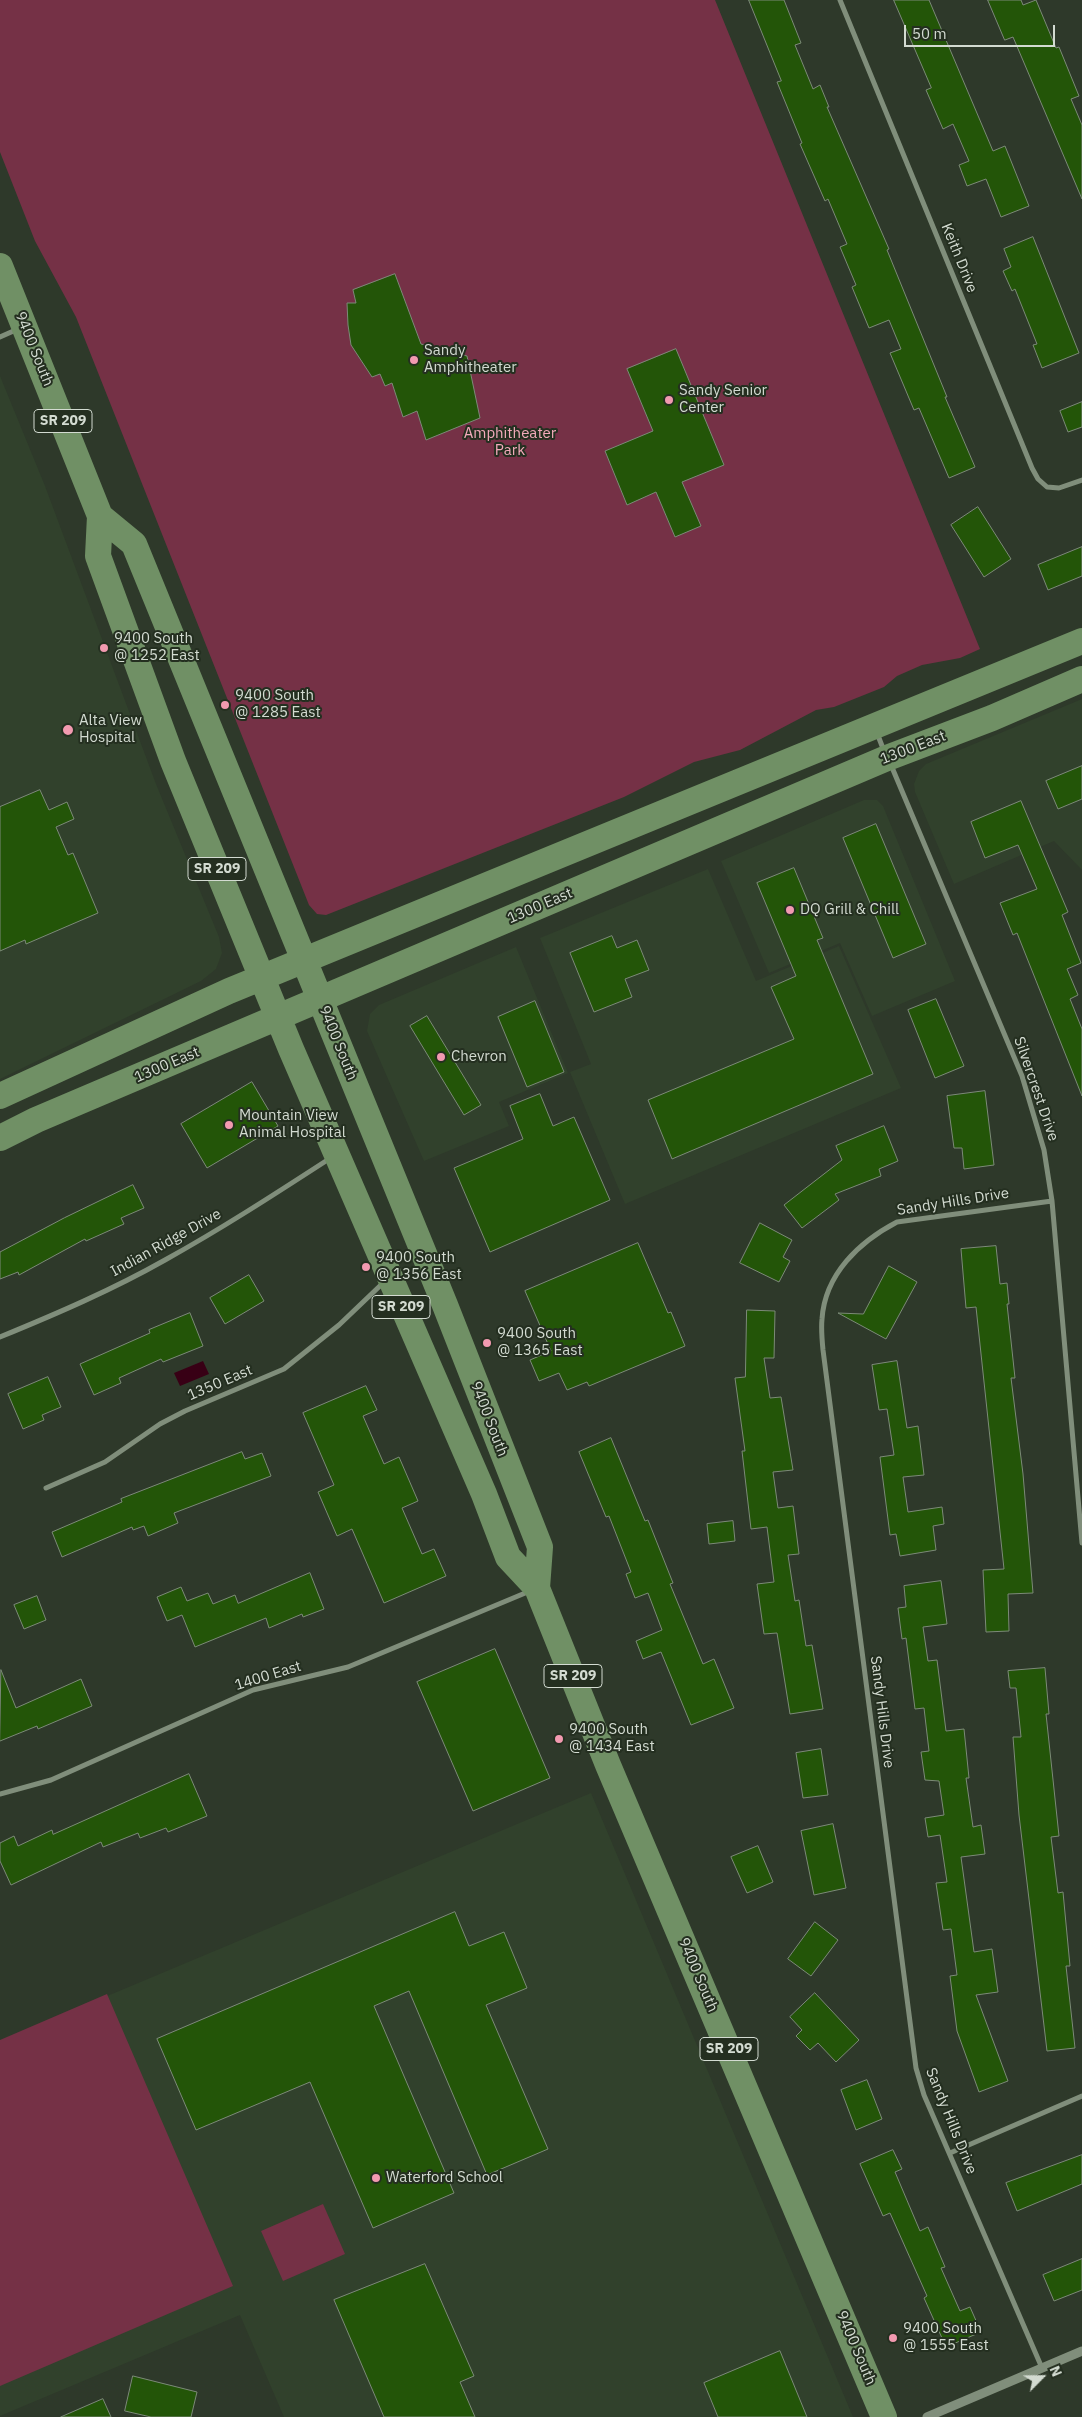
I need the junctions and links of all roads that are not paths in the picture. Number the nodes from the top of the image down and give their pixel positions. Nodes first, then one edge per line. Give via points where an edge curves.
1 (840, 0) edge
2 (0, 266) edge
3 (25, 326) junction
4 (0, 337) edge
5 (1082, 480) edge
6 (100, 516) junction
7 (1082, 641) edge
8 (1082, 680) edge
9 (874, 727) junction
10 (887, 758) junction
11 (303, 961) junction
12 (262, 978) junction
13 (320, 1000) junction
14 (278, 1018) junction
15 (0, 1096) edge
16 (0, 1138) edge
17 (336, 1154) junction
18 (1052, 1201) junction
19 (389, 1277) junction
20 (0, 1337) edge
21 (46, 1488) dead end
22 (1082, 1543) edge
23 (537, 1588) junction
24 (0, 1794) edge
25 (1082, 2096) edge
26 (950, 2153) junction
27 (1082, 2351) edge
28 (1042, 2368) junction
29 (884, 2417) edge
30 (927, 2417) edge

1 - 5 street, Keith Drive via 1032,468 1047,487 1059,488
2 - 3 main road, 9400 South / SR 209
3 - 4 street
3 - 6 main road, 9400 South / SR 209
6 - 11 main road, 9400 South / SR 209 via 134,544
6 - 12 main road, 9400 South / SR 209 via 98,556 173,761
7 - 9 main road
8 - 10 main road, 1300 East
9 - 10 street, Silvercrest Drive
9 - 11 main road
10 - 13 main road, 1300 East
10 - 18 street, Silvercrest Drive via 1022,1076 1044,1150
11 - 12 main road
11 - 13 main road, 9400 South / SR 209
12 - 14 main road, 9400 South / SR 209
12 - 15 main road
13 - 14 main road, 1300 East
13 - 23 main road, 9400 South / SR 209 via 540,1548
14 - 16 main road, 1300 East
14 - 17 main road, 9400 South / SR 209
17 - 19 main road, 9400 South / SR 209
17 - 20 street, Indian Ridge Drive via 163,1261
18 - 22 street, Silvercrest Drive
18 - 26 street, Sandy Hills Drive via 897,1222 877,1232 840,1268 829,1289 822,1318 823,1350 911,2037 924,2095
19 - 21 street, 1350 East via 339,1325 284,1369 168,1419 105,1462
19 - 23 main road, 9400 South / SR 209 via 508,1556
23 - 24 street, 1400 East via 348,1667 253,1690 76,1769
23 - 29 main road, 9400 South / SR 209 via 612,1774
25 - 26 street
26 - 28 street, Sandy Hills Drive
27 - 28 street
28 - 30 street

